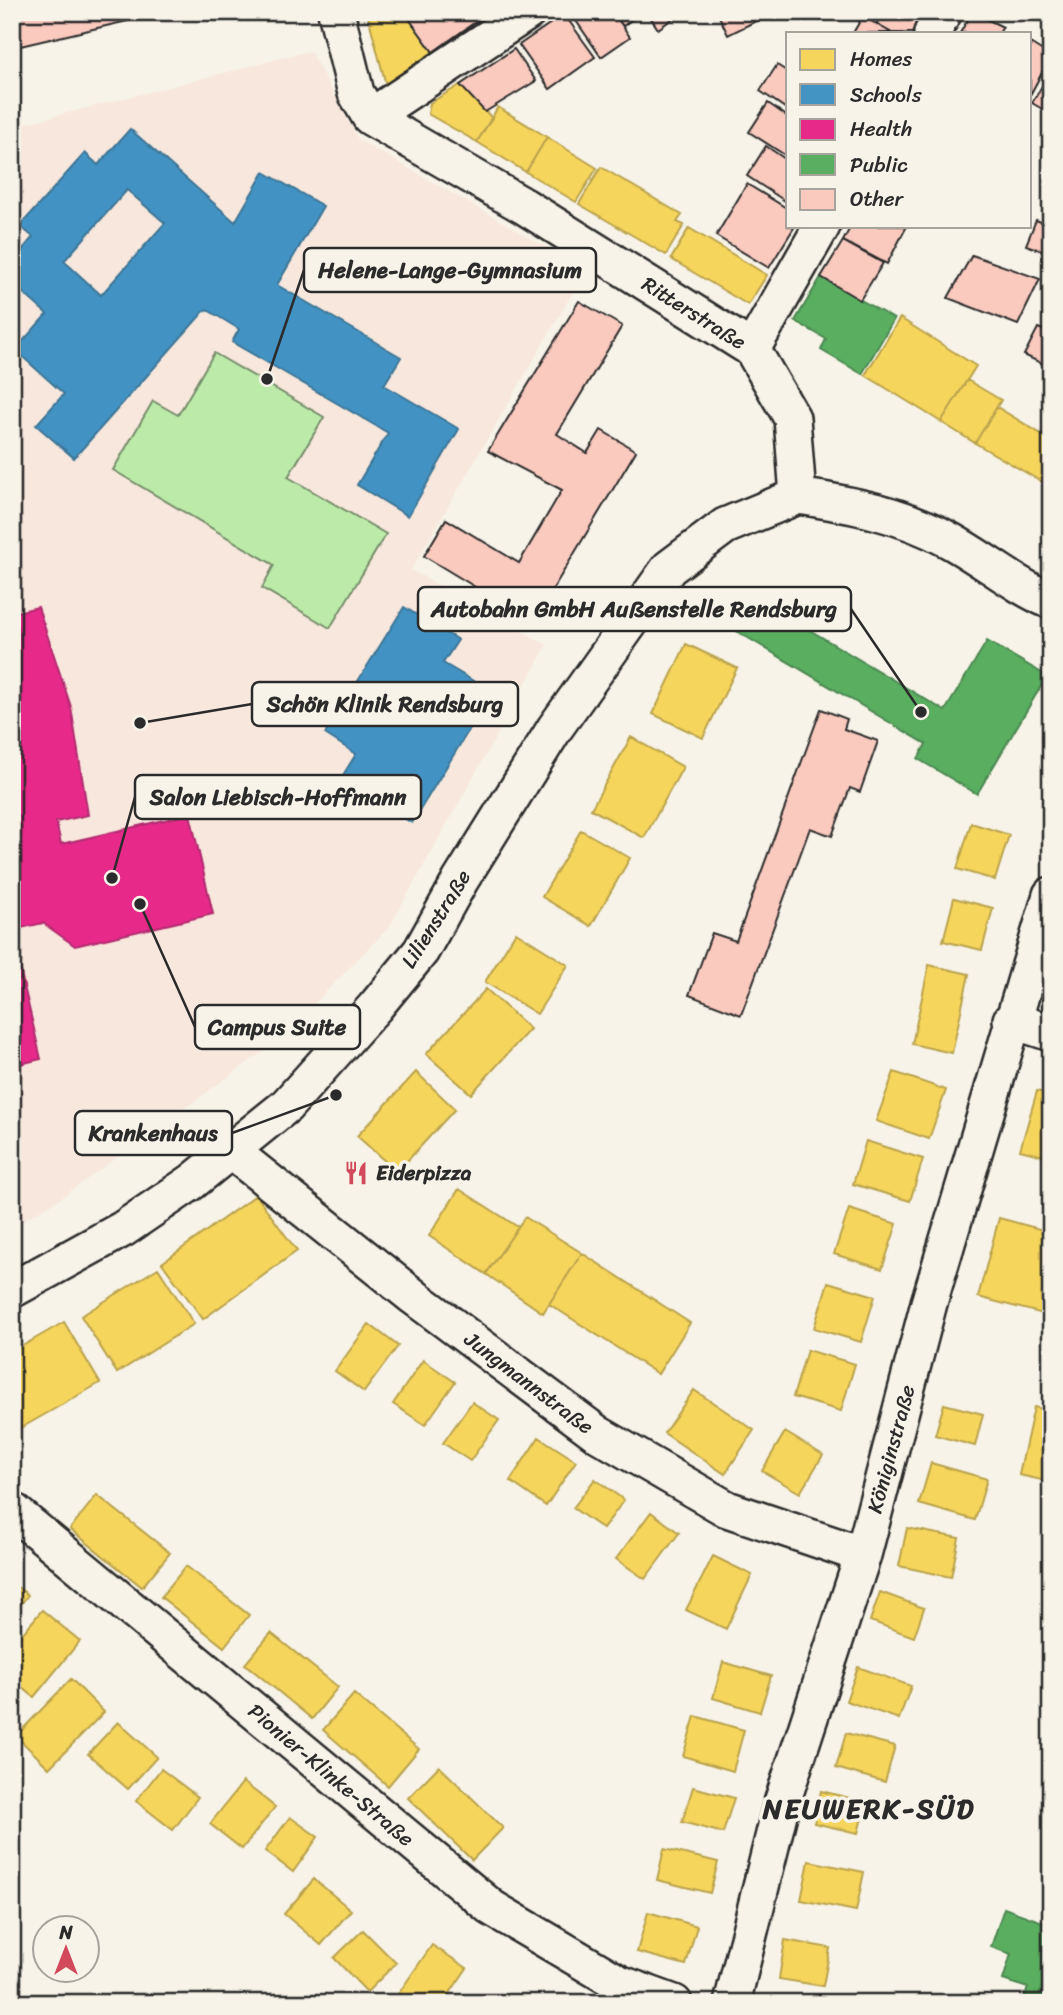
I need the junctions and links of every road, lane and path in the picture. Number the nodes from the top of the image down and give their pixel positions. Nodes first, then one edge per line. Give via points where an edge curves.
1 (336, 12) edge
2 (528, 12) edge
3 (944, 12) edge
4 (933, 32) edge
5 (370, 117) junction
6 (821, 228) edge
7 (752, 349) junction
8 (798, 496) junction
9 (1051, 601) edge
10 (1051, 895) edge
11 (1011, 1020) junction
12 (1051, 1033) edge
13 (230, 1150) junction
14 (12, 1290) edge
15 (12, 1510) edge
16 (863, 1555) junction
17 (674, 2003) edge
18 (732, 2003) edge

1 - 5 street via 356,93
2 - 5 street
3 - 4 street
5 - 7 street, Ritterstraße via 524,206
6 - 7 street
7 - 8 street, Ritterstraße via 792,418
8 - 9 street via 864,507 947,539
8 - 13 street, Lilienstraße via 725,526 669,568 555,728 421,951 286,1106
10 - 11 street, Königinstraße
11 - 12 street
11 - 16 street, Königinstraße via 929,1303
13 - 14 street, Lilienstraße via 123,1229
13 - 16 street, Jungmannstraße via 414,1297 598,1434 727,1509
15 - 17 street, Pionier-Klinke-Straße via 492,1908 619,1983
16 - 18 street, Königinstraße via 781,1806

